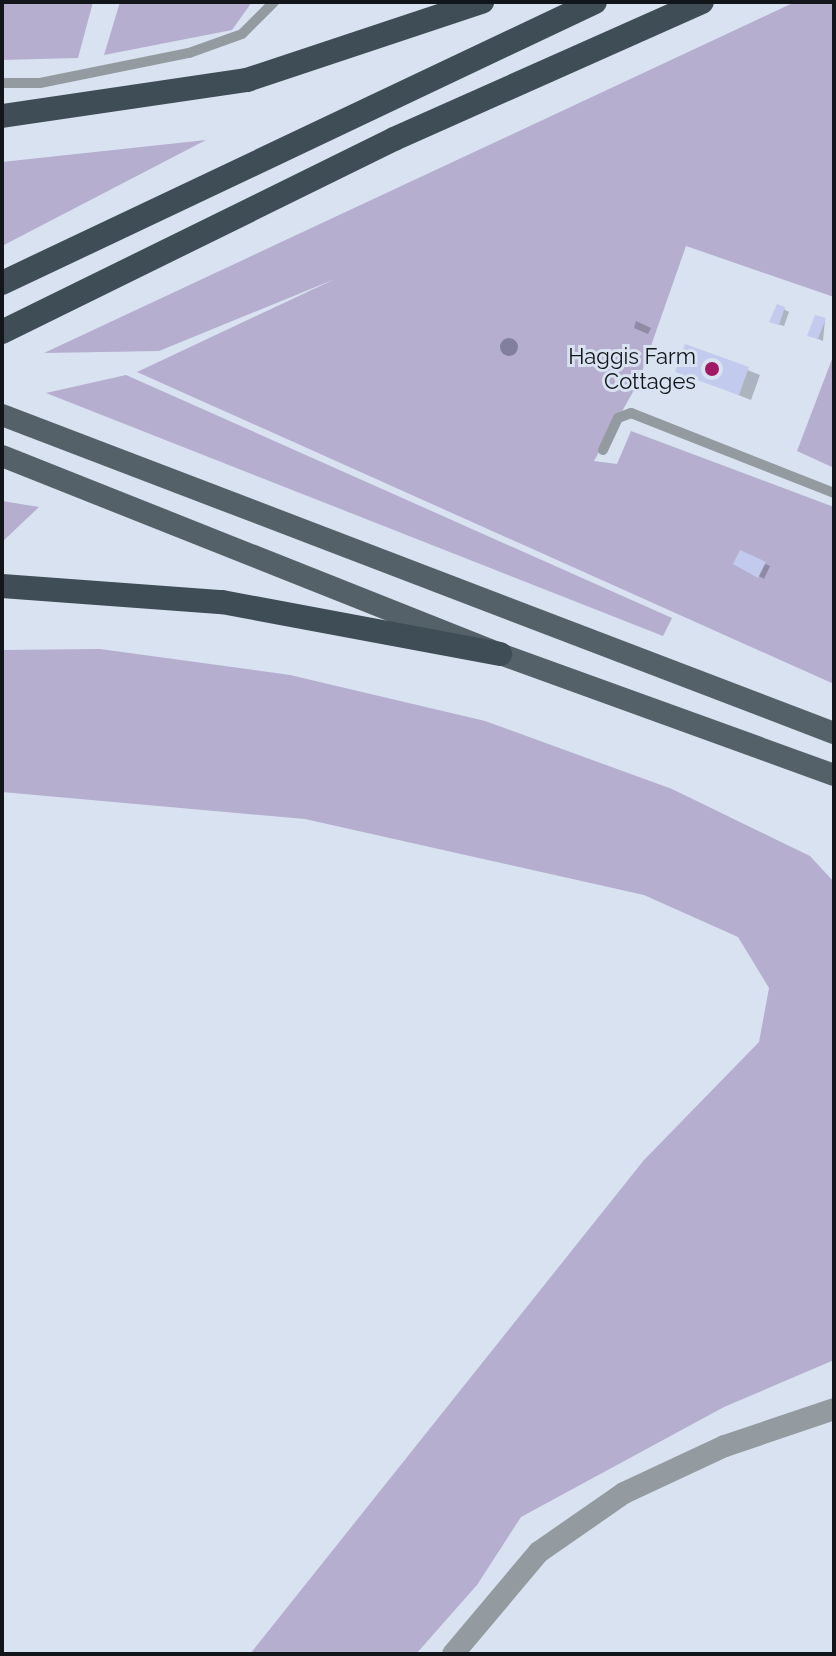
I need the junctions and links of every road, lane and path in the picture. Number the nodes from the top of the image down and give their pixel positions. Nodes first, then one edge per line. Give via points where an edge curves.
1 (274, 2) edge
2 (482, 2) edge
3 (595, 2) edge
4 (702, 2) edge
5 (2, 83) edge
6 (2, 116) edge
7 (2, 283) edge
8 (2, 332) edge
9 (4, 416) edge
10 (603, 450) dead end
11 (2, 456) edge
12 (834, 493) edge
13 (2, 586) edge
14 (500, 654) junction
15 (834, 733) edge
16 (834, 775) edge
17 (834, 1409) edge
18 (453, 1654) edge

1 - 5 lane via 242,34 189,53 40,83
2 - 6 highway via 247,80
3 - 7 highway
4 - 8 highway via 394,139
9 - 15 main road
10 - 12 lane via 618,418 631,413
11 - 14 main road
13 - 14 highway via 222,602
14 - 16 main road
17 - 18 street via 725,1446 624,1493 539,1552

